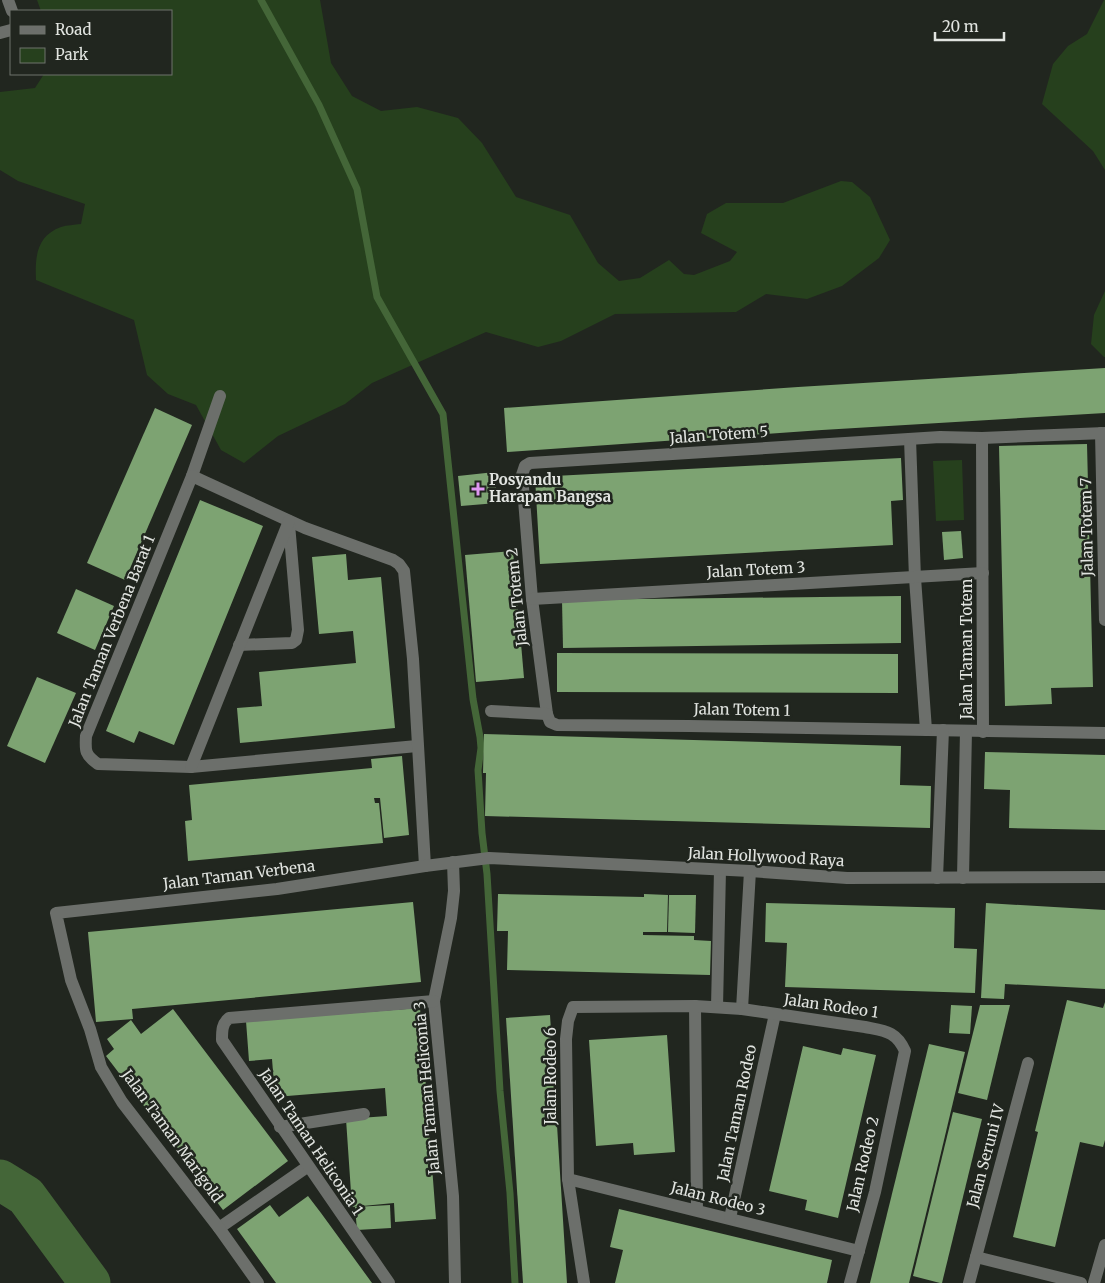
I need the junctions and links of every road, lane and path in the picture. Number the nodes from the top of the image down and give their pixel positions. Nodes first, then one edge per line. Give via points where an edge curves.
1 (220, 396) dead end
2 (1103, 433) edge
3 (982, 438) junction
4 (910, 439) junction
5 (530, 463) joint
6 (192, 476) junction
7 (289, 521) junction
8 (982, 573) junction
9 (916, 578) junction
10 (532, 599) junction
11 (1105, 620) edge
12 (239, 646) junction
13 (491, 711) dead end
14 (546, 714) junction
15 (926, 730) junction
16 (943, 730) junction
17 (966, 730) junction
18 (983, 732) junction
19 (1105, 733) edge
20 (417, 746) junction
21 (191, 767) junction
22 (453, 862) junction
23 (425, 866) junction
24 (720, 870) junction
25 (750, 871) junction
26 (1105, 877) edge
27 (937, 878) junction
28 (963, 878) junction
29 (56, 913) joint
30 (434, 1001) junction
31 (695, 1006) junction
32 (717, 1007) junction
33 (742, 1009) junction
34 (776, 1014) junction
35 (905, 1051) joint
36 (1028, 1063) dead end
37 (364, 1114) dead end
38 (280, 1127) junction
39 (307, 1167) junction
40 (568, 1179) junction
41 (697, 1210) junction
42 (730, 1218) junction
43 (220, 1228) junction
44 (1105, 1245) edge
45 (859, 1251) junction
46 (976, 1257) junction
47 (258, 1283) edge
48 (388, 1283) edge
49 (455, 1283) edge
50 (584, 1283) edge
51 (850, 1283) edge
52 (969, 1283) edge
53 (1080, 1283) edge
54 (1094, 1283) edge

1 - 6 street, Jalan Taman Verbena Barat 1
2 - 3 street
2 - 11 street, Jalan Totem 7
3 - 4 street
3 - 8 street, Jalan Taman Totem
4 - 5 street, Jalan Totem 5
4 - 9 street
5 - 10 street, Jalan Totem 2 via 522,475
6 - 7 street
6 - 21 street, Jalan Taman Verbena Barat 1 via 86,736 85,748 89,758 98,764
7 - 12 street
7 - 12 street via 298,630 296,640 292,643
7 - 20 street via 393,560 404,571
8 - 9 street, Jalan Totem 3
8 - 18 street, Jalan Taman Totem
9 - 10 street, Jalan Totem 3
9 - 15 street
10 - 14 street, Jalan Totem 2
12 - 21 street
13 - 14 street
14 - 15 street, Jalan Totem 1 via 550,722 557,725
15 - 16 street, Jalan Taman Totem
16 - 17 street, Jalan Taman Totem
16 - 27 street
17 - 18 street, Jalan Taman Totem
17 - 28 street
18 - 19 street
20 - 21 street, Jalan Taman Verbena Barat 1
20 - 23 street
22 - 23 street, Jalan Hollywood Raya
22 - 24 street, Jalan Hollywood Raya via 483,858
22 - 30 street, Jalan Taman Heliconia 3 via 451,918
23 - 29 street, Jalan Taman Verbena via 277,889
24 - 25 street, Jalan Hollywood Raya
24 - 32 street
25 - 27 street, Jalan Hollywood Raya via 846,878
25 - 33 street
26 - 28 street, Jalan Hollywood Raya
27 - 28 street, Jalan Hollywood Raya
29 - 43 street, Jalan Taman Marigold via 71,980 101,1067 122,1102
30 - 38 street, Jalan Taman Heliconia 1 via 229,1018 223,1023 222,1040
30 - 49 street, Jalan Taman Heliconia 3 via 452,1196
31 - 32 street, Jalan Rodeo 6
31 - 40 street, Jalan Rodeo 6 via 573,1007 566,1039
31 - 41 street, Jalan Taman Rodeo
32 - 33 street, Jalan Rodeo 6
33 - 34 street, Jalan Rodeo 1
34 - 35 street, Jalan Rodeo 1 via 885,1031 894,1034
34 - 42 street, Jalan Taman Rodeo
35 - 45 street, Jalan Rodeo 2
36 - 46 street, Jalan Seruni IV
37 - 38 street
38 - 39 street, Jalan Taman Heliconia 1
39 - 43 street
39 - 48 street, Jalan Taman Heliconia 1
40 - 41 street, Jalan Rodeo 3
40 - 50 street, Jalan Rodeo 6
41 - 42 street, Jalan Rodeo 3
42 - 45 street, Jalan Rodeo 3
43 - 47 street, Jalan Taman Marigold
44 - 54 street
45 - 51 street, Jalan Rodeo 2
46 - 52 street, Jalan Seruni IV
46 - 53 street

